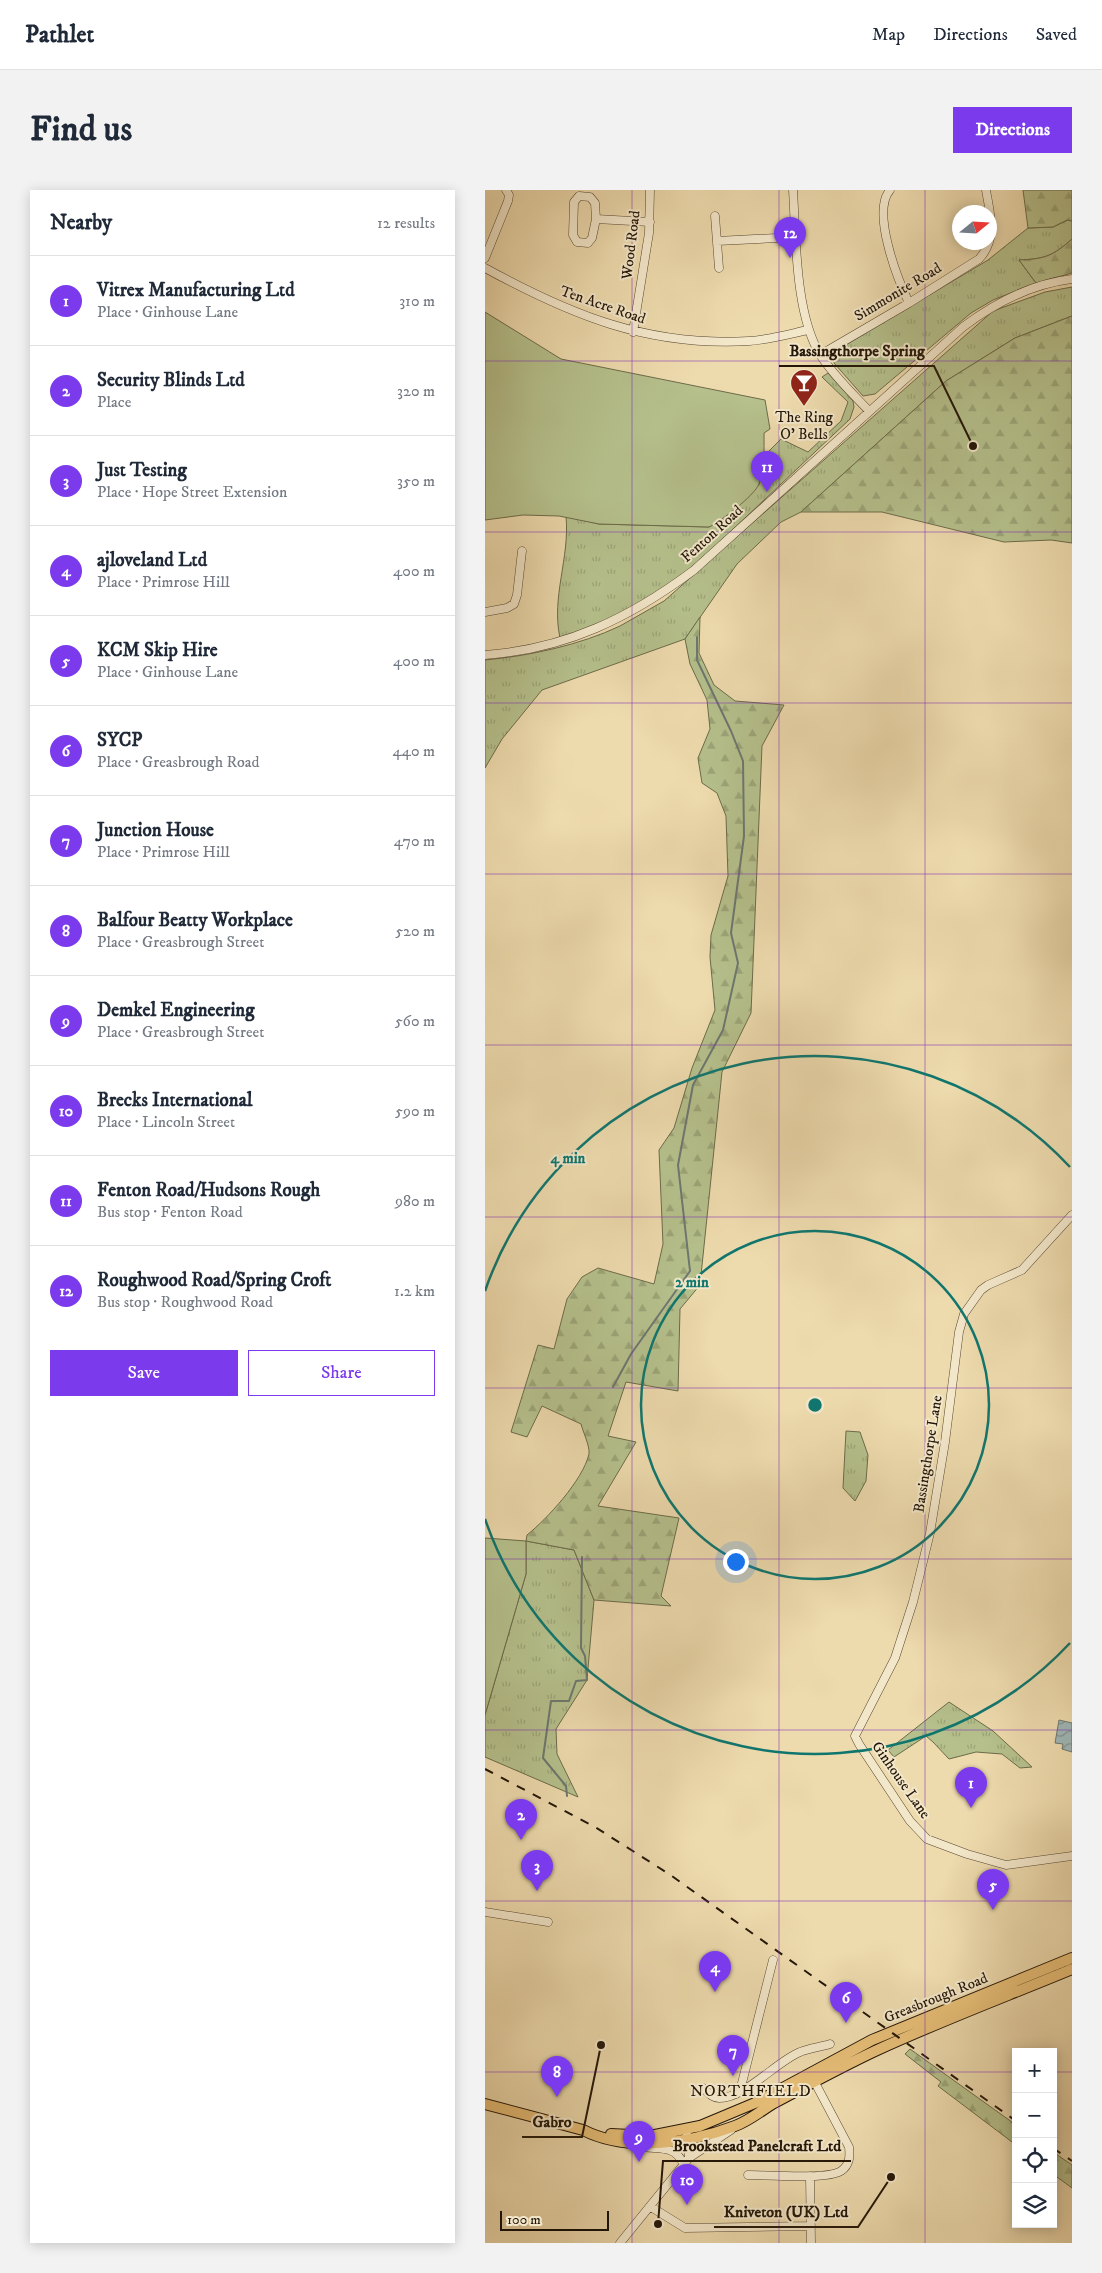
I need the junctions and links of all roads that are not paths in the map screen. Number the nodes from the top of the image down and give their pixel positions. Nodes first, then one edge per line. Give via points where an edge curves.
1 (506, 190) edge
2 (650, 190) edge
3 (793, 190) edge
4 (890, 190) edge
5 (987, 190) edge
6 (715, 216) dead end
7 (596, 219) junction
8 (649, 222) junction
9 (796, 237) junction
10 (717, 241) junction
11 (485, 258) edge
12 (485, 268) edge
13 (719, 268) dead end
14 (1072, 279) edge
15 (909, 303) junction
16 (808, 330) junction
17 (633, 332) junction
18 (820, 355) junction
19 (869, 411) junction
20 (522, 551) dead end
21 (485, 612) edge
22 (485, 655) edge
23 (1072, 1215) edge
24 (855, 1736) joint
25 (1072, 1856) edge
26 (485, 1912) edge
27 (548, 1922) dead end
28 (1072, 1958) edge
29 (773, 1960) dead end
30 (1072, 1969) edge
31 (830, 2044) dead end
32 (812, 2077) junction
33 (751, 2086) junction
34 (703, 2088) dead end
35 (740, 2091) junction
36 (726, 2097) junction
37 (769, 2101) junction
38 (485, 2104) edge
39 (731, 2114) junction
40 (737, 2126) junction
41 (583, 2130) junction
42 (687, 2134) junction
43 (627, 2142) junction
44 (689, 2158) junction
45 (684, 2165) junction
46 (748, 2175) dead end
47 (810, 2176) junction
48 (651, 2207) junction
49 (811, 2226) junction
50 (620, 2243) edge
51 (811, 2243) edge

1 - 11 street via 508,201
2 - 8 street, Wood Road
3 - 9 street
4 - 15 street via 885,203 884,226 894,270
5 - 15 street, Simmonite Road via 992,227 986,252
6 - 10 street
7 - 7 street via 595,203 590,197 579,196 574,202 573,235 577,242 588,243
7 - 8 street
8 - 17 street, Wood Road
9 - 10 street
9 - 16 street
10 - 13 street
12 - 17 street, Ten Acre Road via 531,294
14 - 19 street, Fenton Road via 1020,293 983,312
15 - 18 street, Simmonite Road
16 - 17 street, Ten Acre Road via 750,341 676,340
16 - 18 street
18 - 19 street
19 - 22 street, Fenton Road via 694,570 664,592 614,622 576,637 540,647
20 - 21 street via 517,607
23 - 24 street, Bassingthorpe Lane via 1022,1270 981,1290 964,1314 930,1533 913,1602 895,1658
24 - 25 street, Ginhouse Lane via 910,1821 927,1839 1006,1865
26 - 27 street
28 - 32 main road, Greasbrough Road via 872,2040
29 - 35 street
30 - 32 main road, Greasbrough Road
31 - 33 street via 800,2052
32 - 37 main road, Greasbrough Road
32 - 47 street via 845,2138 851,2156 841,2172
33 - 35 street
33 - 37 street
34 - 36 street via 712,2096
35 - 36 street
36 - 39 street
37 - 39 main road via 735,2118
37 - 40 main road, Greasbrough Road
38 - 41 main road
39 - 42 main road
40 - 42 main road, Greasbrough Road
40 - 44 street, Greasbrough Road
41 - 42 main road via 665,2138
41 - 43 main road
42 - 43 main road via 666,2142
42 - 44 street
43 - 45 street via 642,2148 675,2151
44 - 45 street, Greasbrough Road
45 - 48 street, Greasbrough Road
46 - 47 street
47 - 49 street
48 - 49 street via 685,2228
48 - 50 street, Greasbrough Road
49 - 51 street

